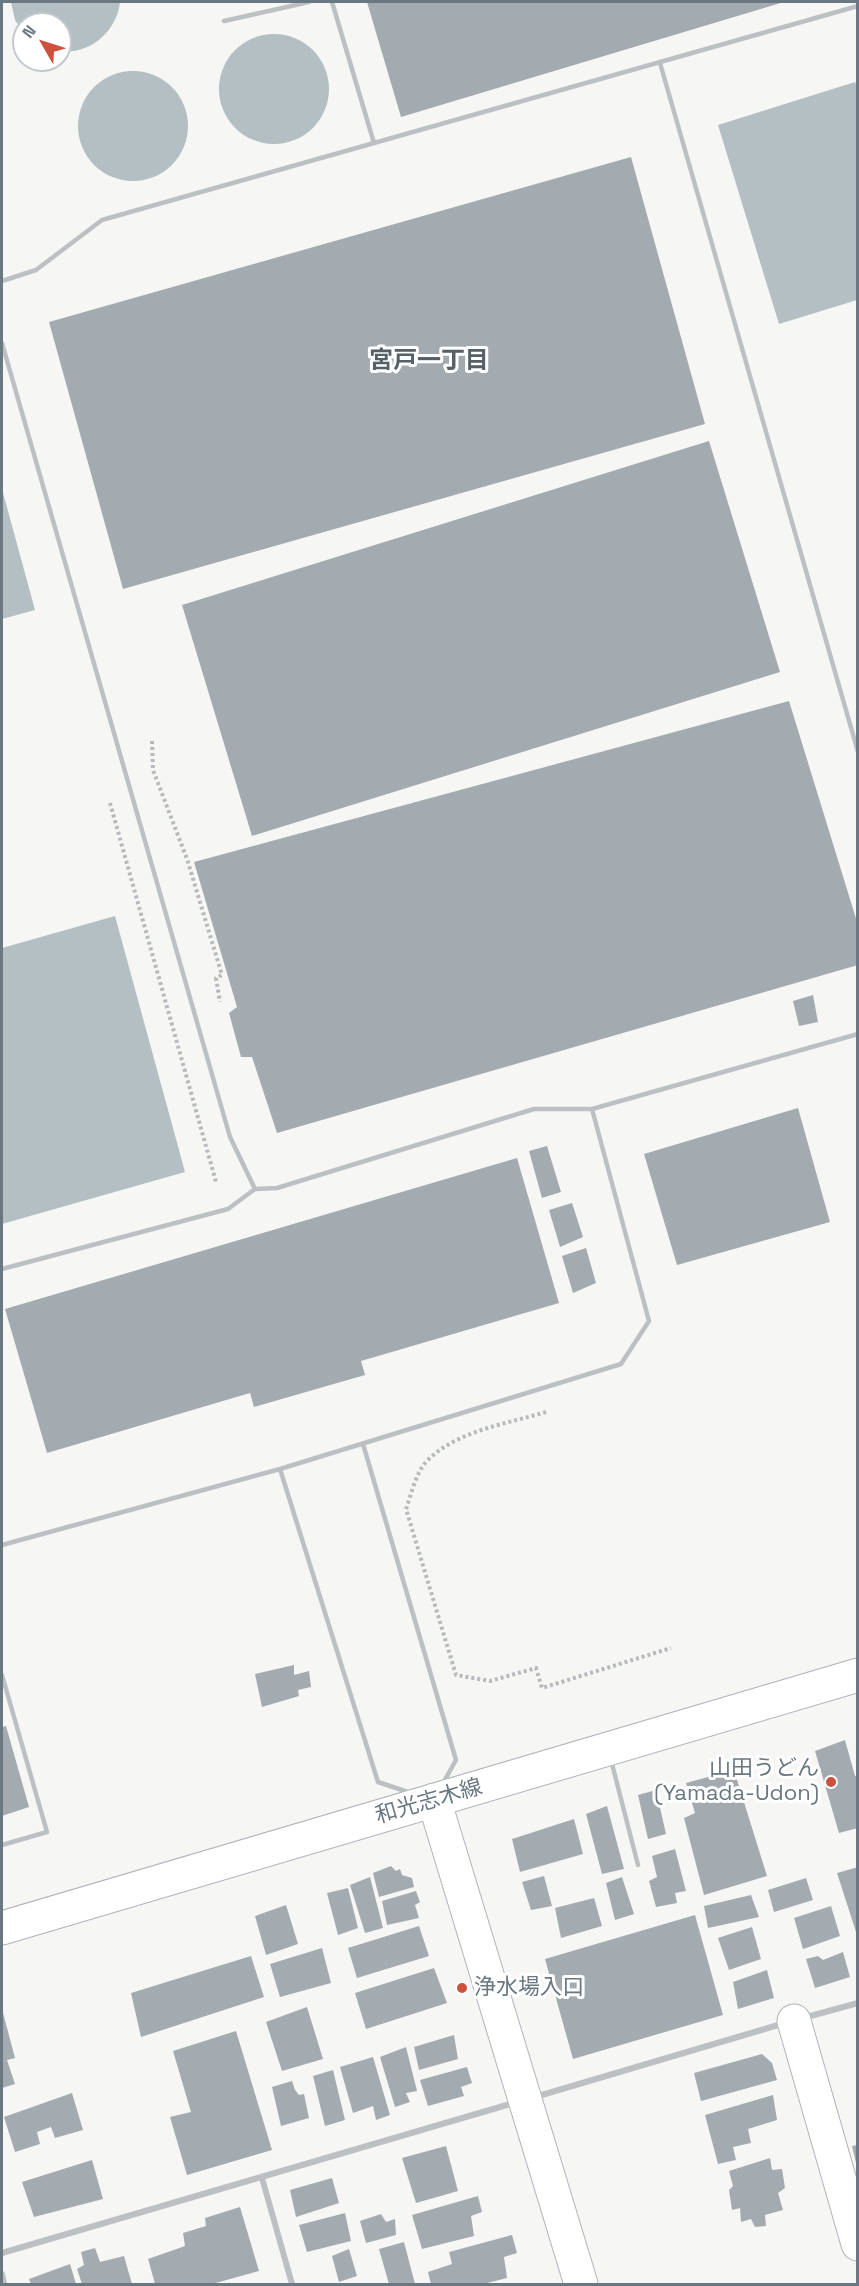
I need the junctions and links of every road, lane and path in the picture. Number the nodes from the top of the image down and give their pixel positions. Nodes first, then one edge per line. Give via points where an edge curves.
1 (309, 2) edge
2 (332, 2) edge
3 (858, 6) edge
4 (224, 21) dead end
5 (660, 63) junction
6 (374, 143) junction
7 (2, 281) edge
8 (2, 344) edge
9 (152, 741) dead end
10 (858, 752) edge
11 (110, 803) dead end
12 (220, 1002) dead end
13 (857, 1035) edge
14 (592, 1109) junction
15 (216, 1182) dead end
16 (255, 1189) junction
17 (2, 1269) edge
18 (546, 1412) dead end
19 (363, 1444) junction
20 (280, 1469) junction
21 (2, 1545) edge
22 (671, 1648) dead end
23 (2, 1675) edge
24 (858, 1675) edge
25 (608, 1750) junction
26 (434, 1800) junction
27 (2, 1845) edge
28 (638, 1865) dead end
29 (2, 1928) edge
30 (858, 2003) edge
31 (794, 2021) junction
32 (526, 2099) junction
33 (262, 2178) junction
34 (858, 2244) edge
35 (2, 2253) edge
36 (2, 2274) edge
37 (4, 2284) edge
38 (292, 2284) edge
39 (581, 2284) edge

1 - 4 lane
2 - 6 lane
3 - 5 lane
5 - 6 lane
5 - 10 lane
6 - 7 lane via 102,220 36,270
8 - 16 lane via 230,1137
9 - 12 path via 153,770 187,859 222,975 216,978
11 - 15 path
13 - 14 lane
14 - 16 lane via 534,1109 277,1188
14 - 19 lane via 648,1321 621,1364
16 - 17 lane via 228,1209
18 - 22 path via 463,1437 445,1447 425,1463 411,1494 406,1509 456,1675 490,1681 536,1668 542,1688
19 - 20 lane
19 - 26 lane via 456,1760
20 - 21 lane
20 - 26 lane via 378,1782
23 - 27 lane via 47,1832
24 - 25 main road, 和光志木線
25 - 26 main road, 和光志木線
25 - 28 lane
26 - 29 main road, 和光志木線
26 - 32 main road
30 - 31 street
31 - 32 street
31 - 34 main road
32 - 33 street
32 - 39 main road
33 - 35 street
33 - 38 street
36 - 37 street

